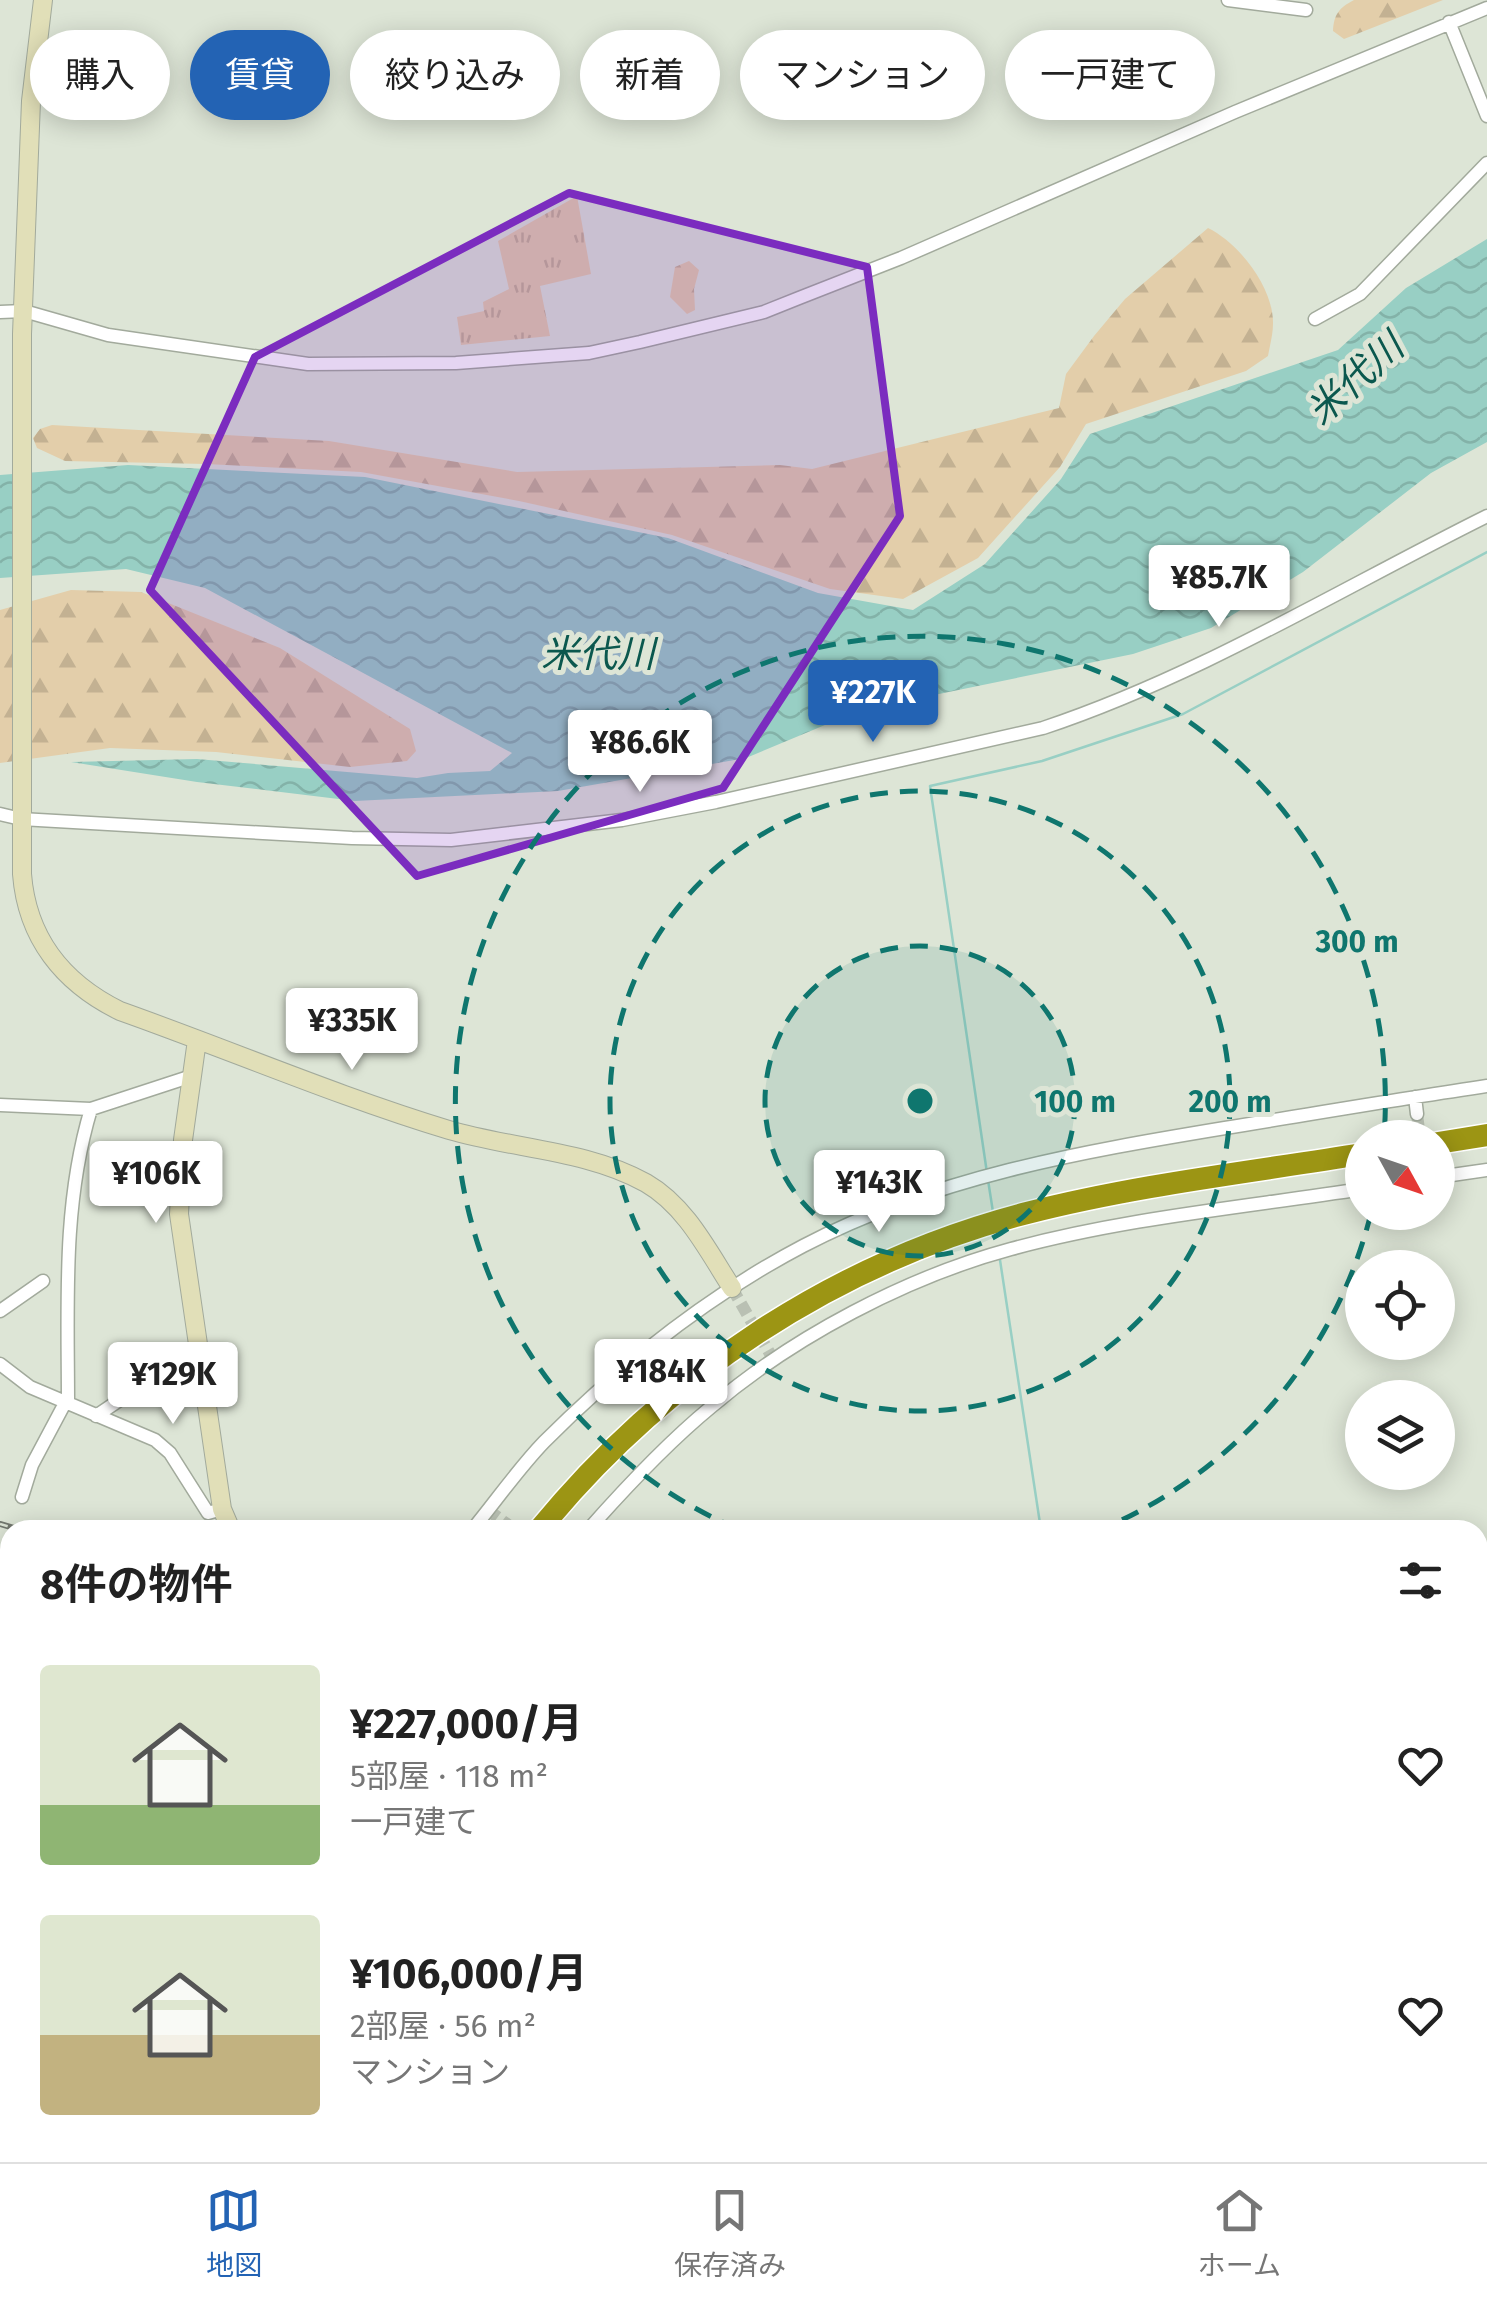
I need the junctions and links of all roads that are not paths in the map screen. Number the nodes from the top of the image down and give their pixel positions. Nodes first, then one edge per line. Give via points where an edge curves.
1 (43, 0) edge
2 (1228, 0) edge
3 (1487, 8) edge
4 (1306, 10) dead end
5 (1450, 22) junction
6 (1487, 116) edge
7 (1487, 163) edge
8 (24, 311) junction
9 (0, 312) edge
10 (1314, 319) dead end
11 (1487, 516) edge
12 (21, 812) junction
13 (0, 814) edge
14 (198, 1040) junction
15 (192, 1076) junction
16 (1487, 1086) edge
17 (1415, 1097) junction
18 (0, 1105) edge
19 (91, 1109) junction
20 (1417, 1114) tunnel mouth
21 (1487, 1135) edge
22 (1455, 1140) edge
23 (1345, 1157) edge
24 (1487, 1170) edge
25 (1455, 1175) edge
26 (1345, 1192) edge
27 (973, 1221) junction
28 (44, 1282) dead end
29 (732, 1288) junction
30 (0, 1312) edge
31 (0, 1364) edge
32 (202, 1376) junction
33 (67, 1403) junction
34 (96, 1416) junction
35 (22, 1497) dead end
36 (222, 1509) junction
37 (227, 1520) edge
38 (480, 1520) edge
39 (529, 1520) edge
40 (548, 1520) edge
41 (597, 1520) edge

1 - 8 street via 31,101
2 - 4 street
3 - 5 street
5 - 6 street
5 - 8 street via 867,272 764,312 640,342 456,362 308,364 108,336
7 - 10 street via 1360,294
8 - 9 street
8 - 12 street
11 - 12 street via 1094,710 1043,728 716,802 450,840
12 - 13 street
12 - 14 street via 27,911 52,959 92,998
14 - 15 street
14 - 29 street via 423,1122 581,1159 649,1185 690,1223
15 - 19 street
15 - 32 street via 179,1214
16 - 17 street
17 - 20 street
17 - 29 street via 1078,1152 988,1175 848,1224
18 - 19 street
19 - 33 street via 71,1202
21 - 22 highway
23 - 27 highway via 1120,1185
24 - 25 street
26 - 41 street via 1126,1225 1000,1252 915,1282 773,1360 710,1407
27 - 39 highway via 850,1263 723,1337 608,1432
27 - 40 highway via 860,1275 732,1349 622,1440
28 - 30 street
29 - 38 street via 632,1363 543,1444
31 - 33 street
32 - 34 street via 133,1391
32 - 36 street
33 - 34 street
33 - 35 street
34 - 36 street via 154,1440 170,1453 208,1513
36 - 37 street

